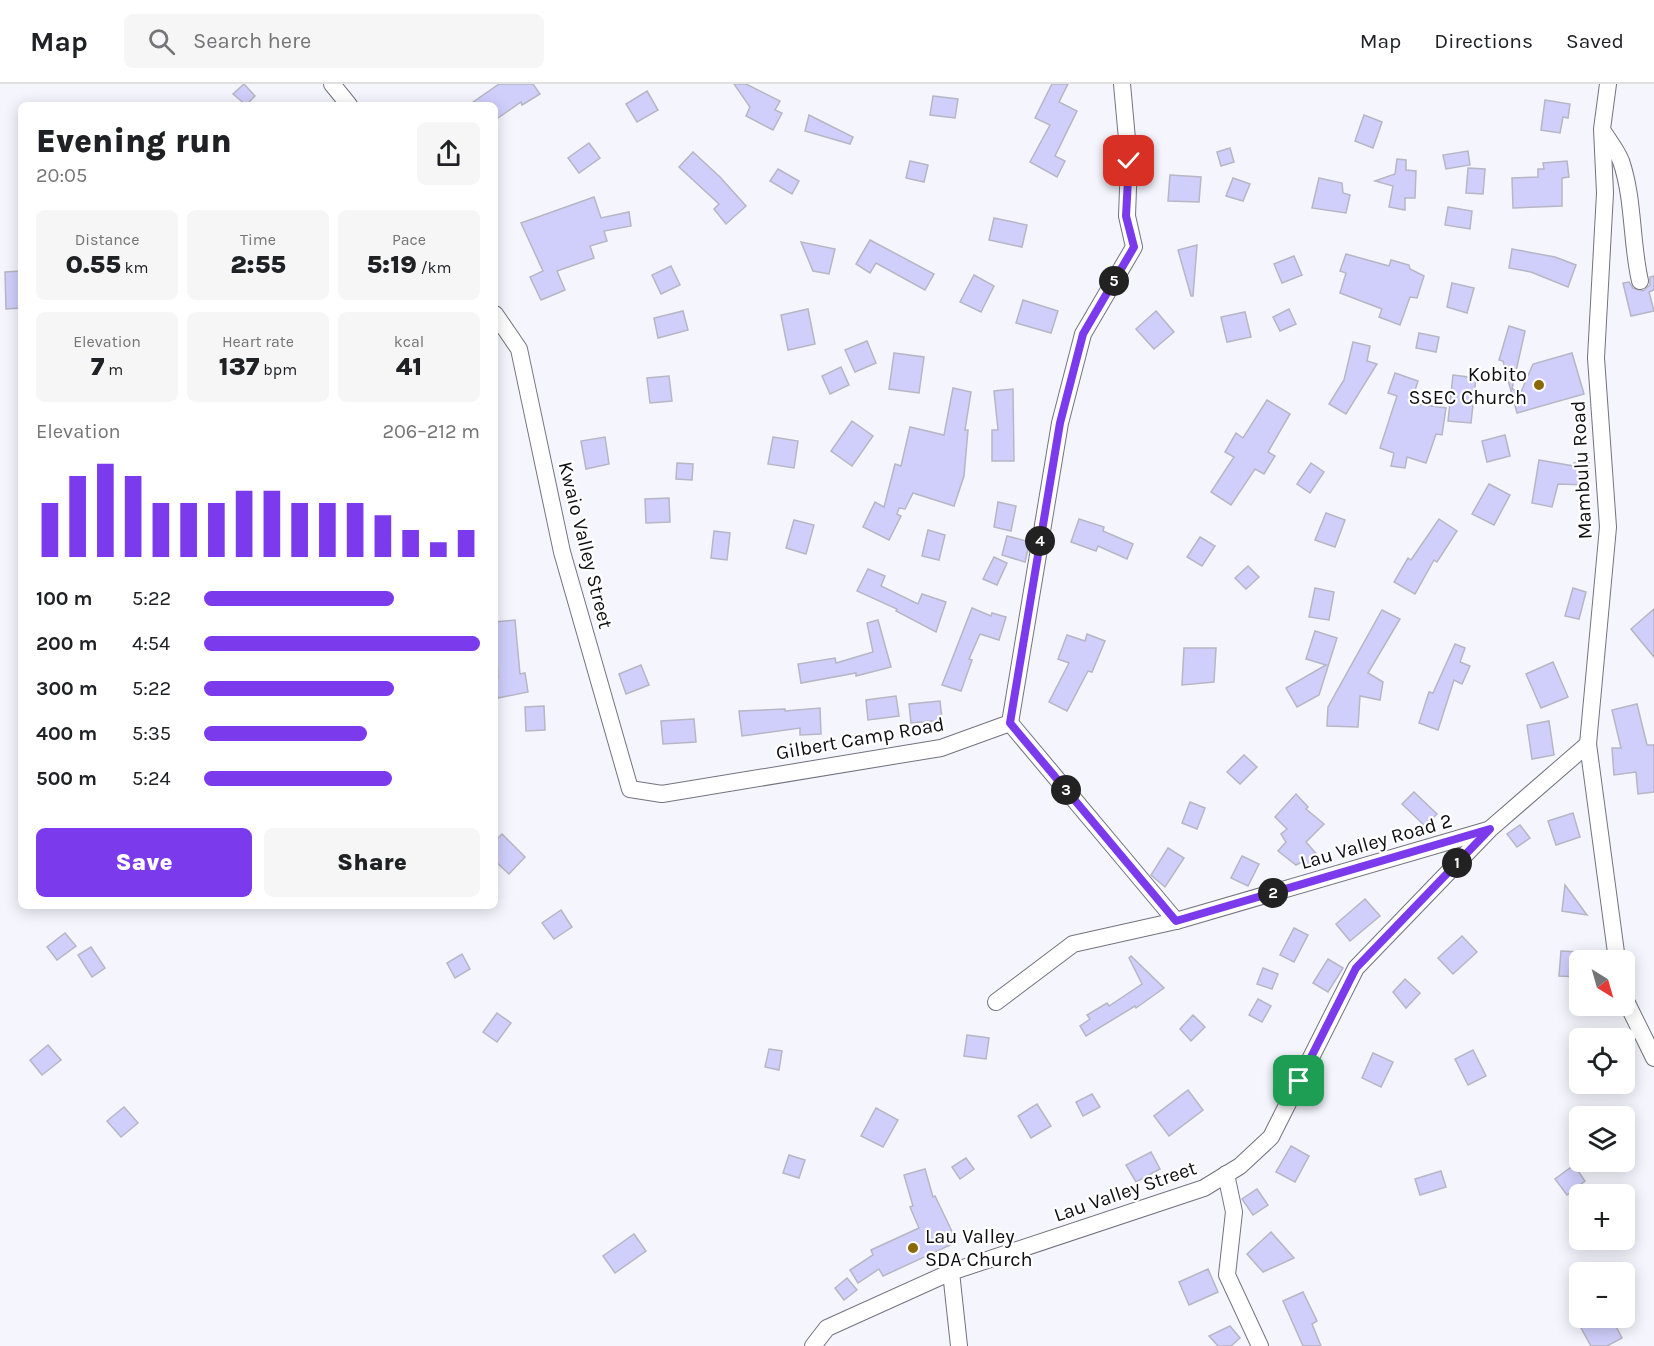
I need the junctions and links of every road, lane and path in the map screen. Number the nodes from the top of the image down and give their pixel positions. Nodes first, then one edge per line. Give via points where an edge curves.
1 (332, 84) edge
2 (1122, 84) edge
3 (1608, 84) edge
4 (347, 102) edge
5 (1602, 129) junction
6 (1640, 281) dead end
7 (498, 319) edge
8 (1010, 723) junction
9 (1588, 744) junction
10 (630, 789) joint
11 (1490, 829) junction
12 (1176, 921) junction
13 (1616, 950) edge
14 (996, 1002) dead end
15 (1634, 1016) edge
16 (1654, 1058) edge
17 (1226, 1174) junction
18 (951, 1272) junction
19 (813, 1346) edge
20 (959, 1346) edge
21 (1260, 1346) edge

1 - 4 street
2 - 8 street via 1129,161 1126,216 1134,247 1083,334 1060,423
3 - 5 street, Mambulu Road
5 - 6 street via 1621,160
5 - 9 street, Mambulu Road via 1605,193 1596,358 1608,527
7 - 10 street, Kwaio Valley Street via 519,349 562,552
8 - 10 street, Gilbert Camp Road via 941,748 662,794
8 - 12 street
9 - 11 street, Lau Valley Street
9 - 13 street, Mambulu Road
11 - 12 street, Lau Valley Road 2
11 - 17 street, Lau Valley Street via 1356,968 1271,1137
12 - 14 street, Lau Valley Road 2 via 1073,944
15 - 16 street
17 - 18 street, Lau Valley Street via 1204,1188
17 - 21 street via 1234,1212 1227,1275
18 - 19 street, Lau Valley Street via 827,1328
18 - 20 street

